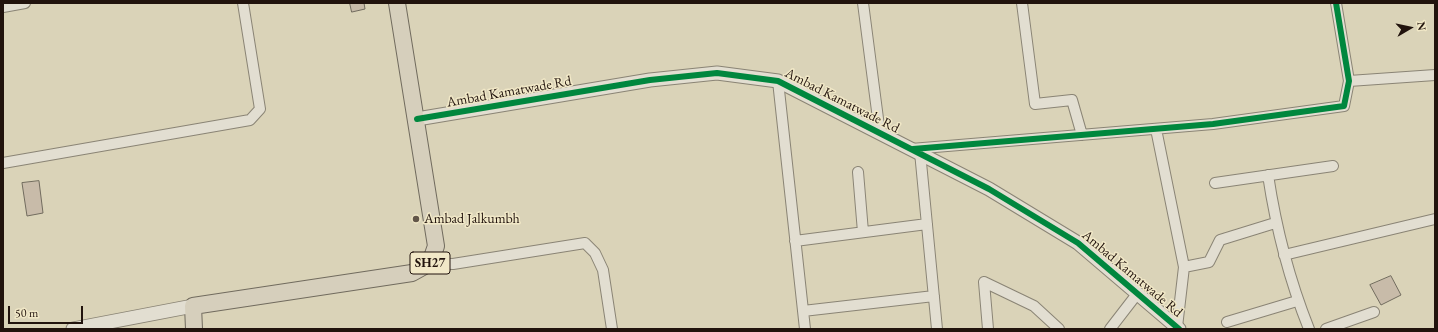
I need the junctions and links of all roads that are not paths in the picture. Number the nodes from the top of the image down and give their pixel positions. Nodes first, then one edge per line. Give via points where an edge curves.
1 (25, 3) edge
2 (243, 3) edge
3 (397, 3) edge
4 (863, 3) edge
5 (1022, 3) edge
6 (1336, 3) edge
7 (3, 7) edge
8 (1435, 75) edge
9 (1349, 81) junction
10 (778, 82) junction
11 (417, 119) junction
12 (1156, 129) junction
13 (880, 134) junction
14 (1082, 136) junction
15 (915, 151) junction
16 (3, 163) edge
17 (1333, 166) dead end
18 (858, 172) dead end
19 (1268, 175) junction
20 (1215, 183) dead end
21 (1435, 219) edge
22 (1275, 223) junction
23 (927, 224) junction
24 (863, 232) junction
25 (795, 240) junction
26 (1284, 255) junction
27 (430, 263) junction
28 (1184, 267) junction
29 (1137, 294) junction
30 (934, 296) junction
31 (1297, 301) junction
32 (193, 306) junction
33 (803, 311) junction
34 (1374, 312) dead end
35 (1227, 322) dead end
36 (1178, 328) edge
37 (73, 329) edge
38 (194, 329) edge
39 (612, 329) edge
40 (805, 329) edge
41 (937, 329) edge
42 (988, 329) edge
43 (1059, 329) edge
44 (1110, 329) edge
45 (1309, 329) edge
46 (1326, 329) edge

1 - 7 street
2 - 16 street via 260,109 250,120
3 - 11 main road, SH27 / SH27
4 - 13 street
5 - 14 street via 1035,104 1072,100
6 - 9 street
8 - 9 street
9 - 12 street via 1344,106
10 - 11 street, Ambad Kamatwade Rd via 717,73 650,80
10 - 13 street, Ambad Kamatwade Rd
10 - 25 street
11 - 27 main road, SH27 / SH27 via 436,246
12 - 14 street
12 - 28 street
13 - 15 street, Ambad Kamatwade Rd
14 - 15 street
15 - 23 street
15 - 29 street, Ambad Kamatwade Rd via 989,189 1078,243
17 - 19 street
18 - 24 street
19 - 20 street
19 - 22 street
21 - 26 street
22 - 26 street
22 - 28 street via 1220,240 1209,262
23 - 24 street
23 - 30 street
24 - 25 street
25 - 33 street
26 - 31 street
27 - 32 main road, SH27 / SH27 via 412,273
27 - 39 street via 452,264 585,243 595,253 602,270
28 - 36 street
29 - 36 street, Ambad Kamatwade Rd
29 - 44 street
30 - 33 street
30 - 41 street
31 - 35 street
31 - 45 street
32 - 37 street
32 - 38 main road
33 - 40 street
34 - 46 street
42 - 43 street via 984,282 1034,306

